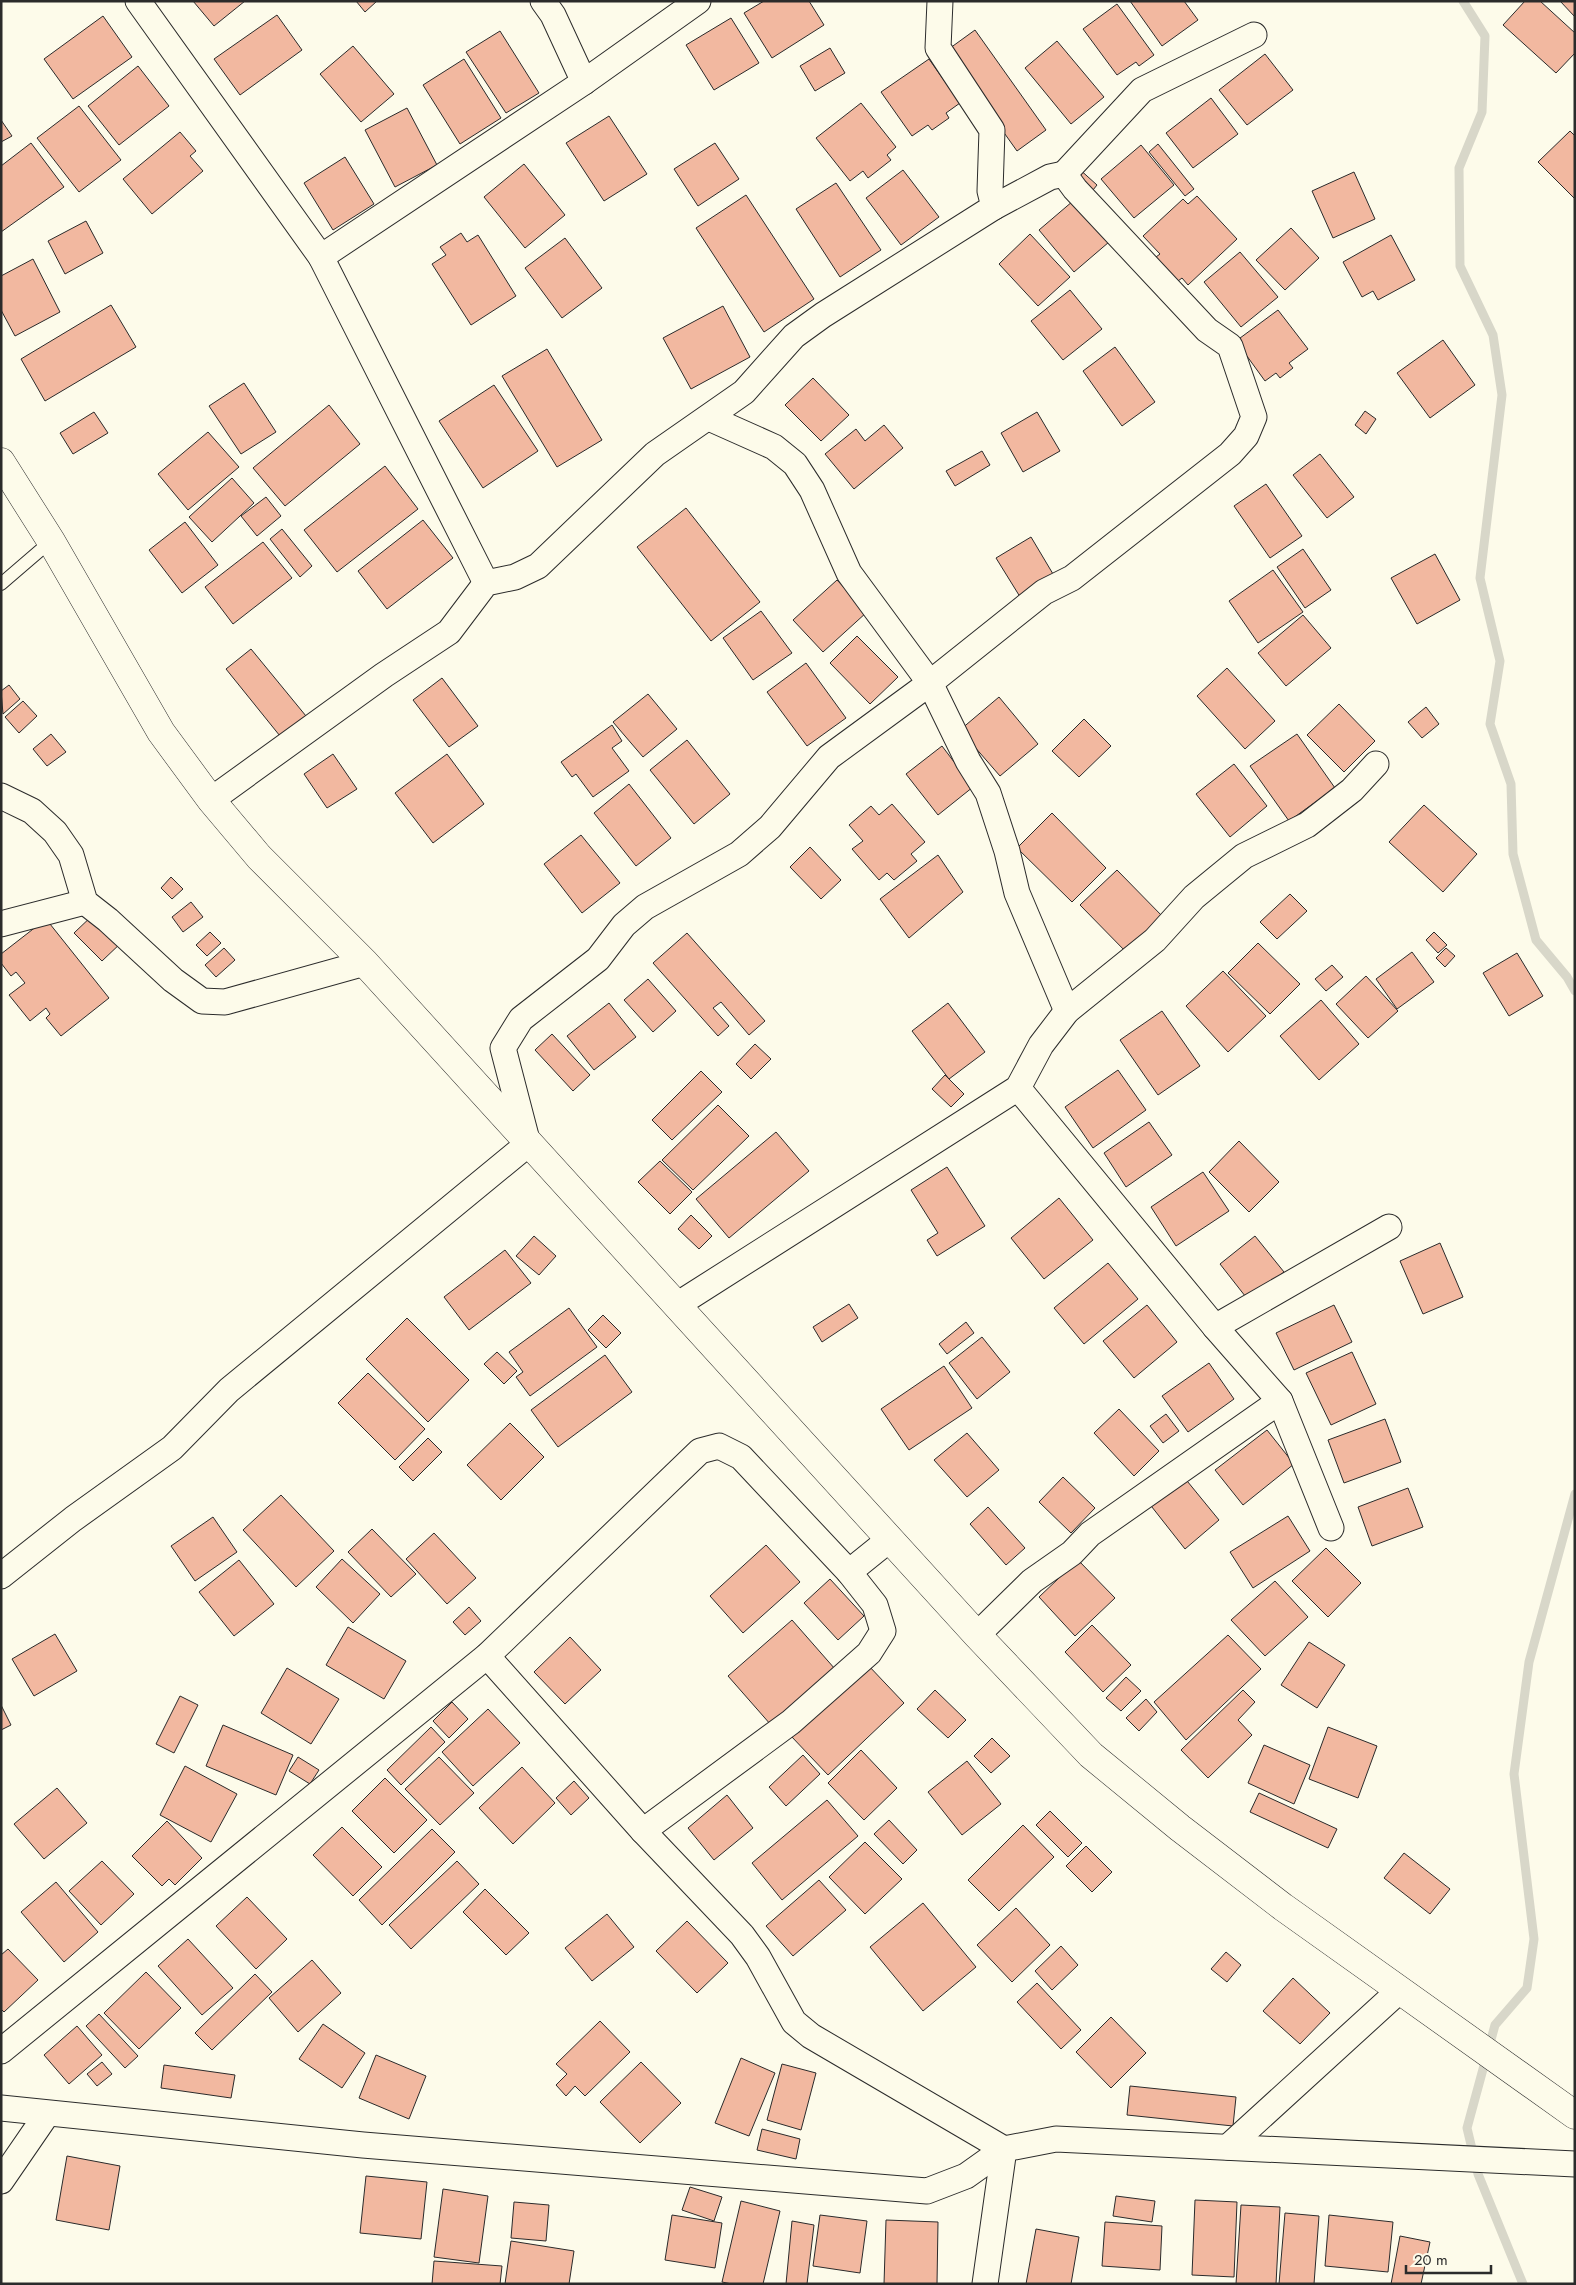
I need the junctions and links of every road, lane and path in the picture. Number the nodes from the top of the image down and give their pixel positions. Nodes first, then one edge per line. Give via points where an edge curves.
1 (138, 1) edge
2 (543, 1) edge
3 (698, 1) edge
4 (921, 1) edge
5 (940, 1) edge
6 (1254, 35) dead end
7 (938, 48) junction
8 (584, 82) junction
9 (1064, 174) junction
10 (994, 207) junction
11 (321, 257) junction
12 (709, 418) junction
13 (1, 462) edge
14 (51, 541) junction
15 (486, 583) junction
16 (1, 584) edge
17 (930, 683) junction
18 (1376, 764) dead end
19 (1, 796) edge
20 (211, 800) junction
21 (85, 902) junction
22 (1, 924) edge
23 (365, 963) junction
24 (1067, 1011) junction
25 (1018, 1088) junction
26 (528, 1144) junction
27 (1388, 1227) dead end
28 (677, 1305) junction
29 (1215, 1326) junction
30 (1280, 1401) junction
31 (1331, 1528) dead end
32 (890, 1539) junction
33 (849, 1572) junction
34 (1, 1576) edge
35 (977, 1635) junction
36 (487, 1656) junction
37 (643, 1831) junction
38 (1400, 1990) junction
39 (1, 2051) edge
40 (1, 2108) edge
41 (47, 2114) junction
42 (1575, 2114) edge
43 (1228, 2147) junction
44 (1004, 2149) junction
45 (1575, 2164) edge
46 (1, 2181) edge
47 (984, 2284) edge

1 - 11 street
2 - 8 street via 553,15
3 - 8 street
4 - 7 street via 931,6
5 - 7 street
6 - 9 street via 1142,90
7 - 10 street via 992,130 990,192
8 - 11 street
9 - 10 street via 1050,177
9 - 17 street via 1207,330 1230,346 1254,417 1246,436 1230,454 1072,578 1044,592
10 - 12 street via 794,336 744,392
11 - 15 street
12 - 15 street via 655,454 538,566 515,577
12 - 17 street via 774,447 795,464 812,490 849,573
13 - 14 main road
14 - 16 lane
14 - 20 main road via 161,732
15 - 20 street via 449,632
17 - 24 street via 968,761 988,793 1017,893
17 - 26 street via 829,757 770,827 739,854 645,907 624,925 598,959 521,1019 503,1048
18 - 24 street via 1352,790 1307,825 1244,856 1194,897 1155,940
19 - 21 street via 32,811 55,832 72,856
20 - 23 main road via 259,857
21 - 22 street
21 - 23 street via 173,980 202,1001 225,1002
23 - 26 main road
24 - 25 street via 1041,1045
25 - 28 street
25 - 29 street
26 - 28 main road
26 - 34 street via 229,1390 172,1448
27 - 29 street
28 - 32 main road
29 - 30 street
30 - 31 street
30 - 35 street via 1090,1534 1072,1553 1032,1581
32 - 33 street
32 - 35 main road
33 - 36 street via 741,1457 719,1446 700,1451
33 - 37 street via 875,1605 883,1631 869,1653 792,1722
35 - 38 main road via 1099,1761 1283,1907
36 - 37 street
36 - 39 street
37 - 44 street via 742,1935 794,2022 811,2036
38 - 42 main road
38 - 43 street
40 - 41 street
41 - 44 street via 373,2146 927,2191 966,2176
41 - 46 street
43 - 44 street via 1056,2139
43 - 45 street
44 - 47 street

